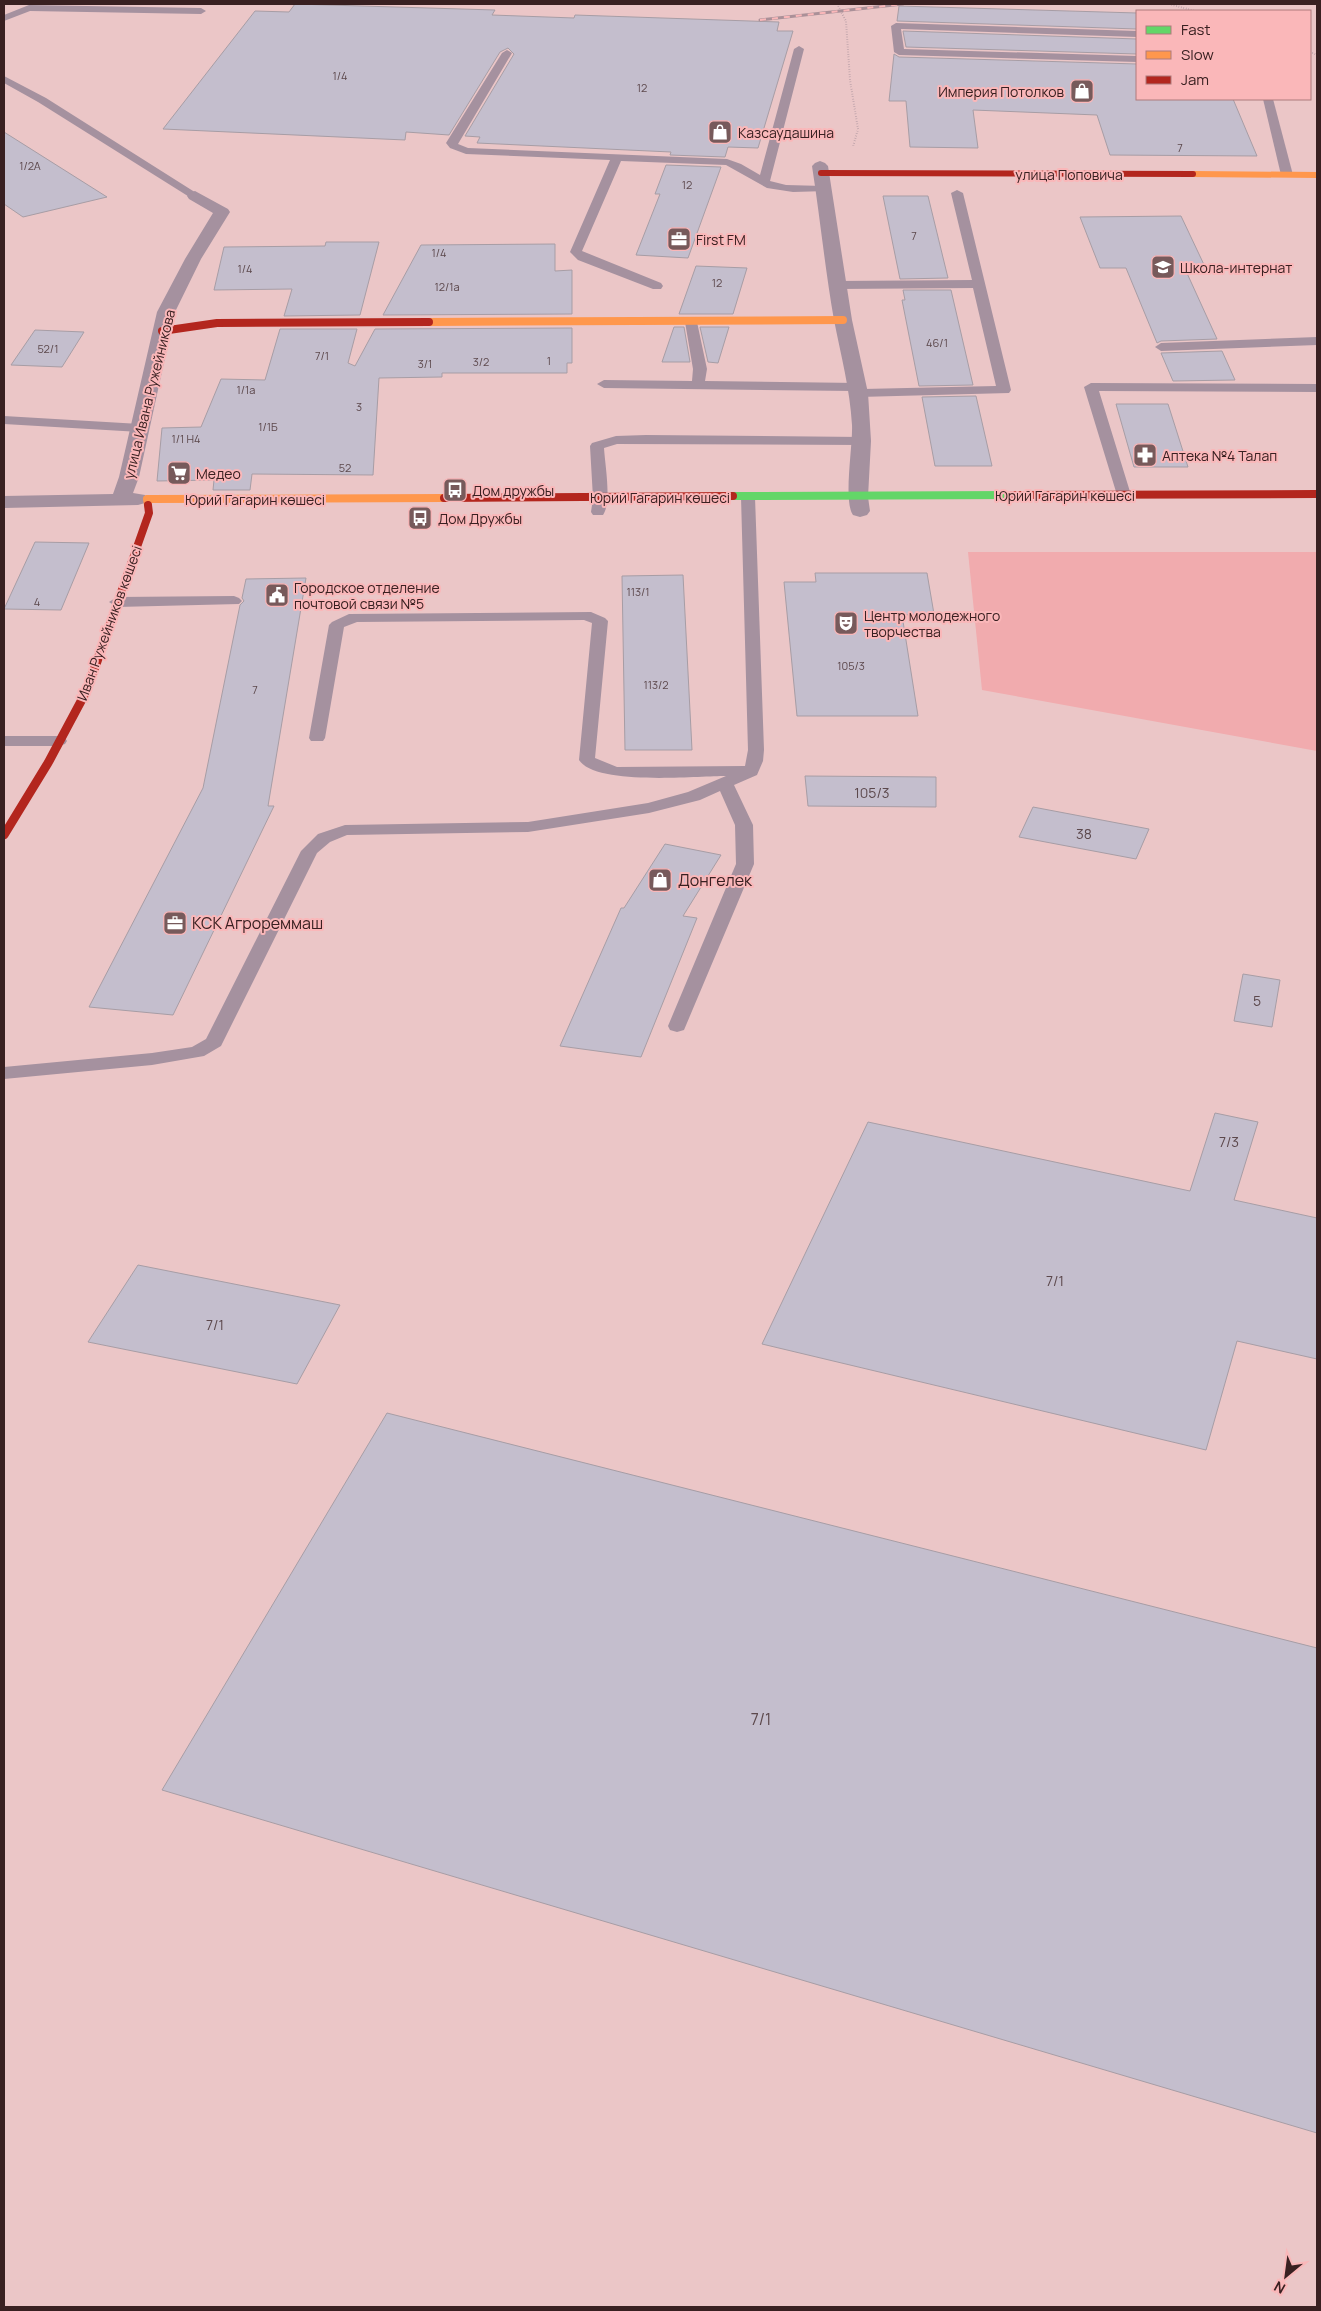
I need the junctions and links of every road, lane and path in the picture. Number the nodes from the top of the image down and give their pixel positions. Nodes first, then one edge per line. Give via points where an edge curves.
1 (837, 4) edge
2 (1169, 4) edge
3 (1191, 10) edge
4 (201, 11) dead end
5 (4, 18) edge
6 (1136, 34) edge
7 (799, 49) dead end
8 (508, 53) dead end
9 (1136, 59) edge
10 (4, 79) edge
11 (1268, 100) edge
12 (617, 157) junction
13 (1287, 175) junction
14 (1317, 175) edge
15 (821, 176) junction
16 (764, 182) junction
17 (957, 193) dead end
18 (195, 196) joint
19 (978, 284) junction
20 (838, 285) junction
21 (657, 286) dead end
22 (843, 320) junction
23 (691, 322) junction
24 (162, 331) junction
25 (1317, 342) edge
26 (1161, 347) dead end
27 (604, 384) dead end
28 (698, 384) junction
29 (1317, 388) edge
30 (859, 390) junction
31 (4, 420) edge
32 (140, 428) junction
33 (862, 440) junction
34 (1317, 494) edge
35 (1124, 495) junction
36 (121, 500) junction
37 (4, 502) edge
38 (860, 507) junction
39 (152, 508) junction
40 (599, 508) junction
41 (748, 508) junction
42 (234, 601) dead end
43 (117, 602) junction
44 (316, 738) dead end
45 (4, 741) edge
46 (59, 741) junction
47 (751, 771) junction
48 (725, 784) junction
49 (4, 835) edge
50 (677, 1026) dead end
51 (4, 1073) edge

1 - 15 path via 846,21 850,80 858,129 850,155
2 - 3 path
4 - 5 lane via 30,8
6 - 9 lane via 896,26 899,52
7 - 16 lane
8 - 12 lane via 452,143 454,146 466,151
10 - 18 lane
11 - 13 lane
12 - 16 lane via 727,162 739,165
12 - 21 lane via 576,252 582,258
13 - 14 main road, улица Поповича
13 - 15 main road, улица Поповича
15 - 16 lane via 783,187
15 - 20 street
17 - 19 lane
18 - 24 street, улица Ивана Ружейникова via 222,212 166,312
19 - 20 lane
19 - 30 lane via 1004,390
20 - 22 street
22 - 23 main road
22 - 30 street
23 - 24 main road via 270,322 217,323
23 - 28 lane via 700,369
24 - 32 street, улица Ивана Ружейникова
25 - 26 lane
27 - 28 lane
28 - 30 lane
29 - 35 lane via 1091,387
30 - 33 street
31 - 32 lane
32 - 36 street, улица Ивана Ружейникова
33 - 38 street
33 - 40 lane via 616,440 597,446
34 - 35 main road, Юрий Гагарин көшесі
35 - 38 main road, Юрий Гагарин көшесі
36 - 37 street, Юрий Гагарин көшесі
36 - 39 street, Юрий Гагарин көшесі
38 - 41 main road, Юрий Гагарин көшесі
39 - 40 main road, Юрий Гагарин көшесі
39 - 43 main road, Иван Ружейников көшесі
40 - 41 main road, Юрий Гагарин көшесі
41 - 47 lane via 756,750 756,761
42 - 43 lane
43 - 46 main road, Иван Ружейников көшесі via 87,690
44 - 47 lane via 337,625 344,620 354,617 586,615 600,621 587,760 616,772
45 - 46 lane
46 - 49 main road, Иван Ружейников көшесі
47 - 48 lane
48 - 50 lane via 744,825 745,864
48 - 51 lane via 649,808 528,827 345,830 324,838 310,851 214,1042 197,1052 152,1059

